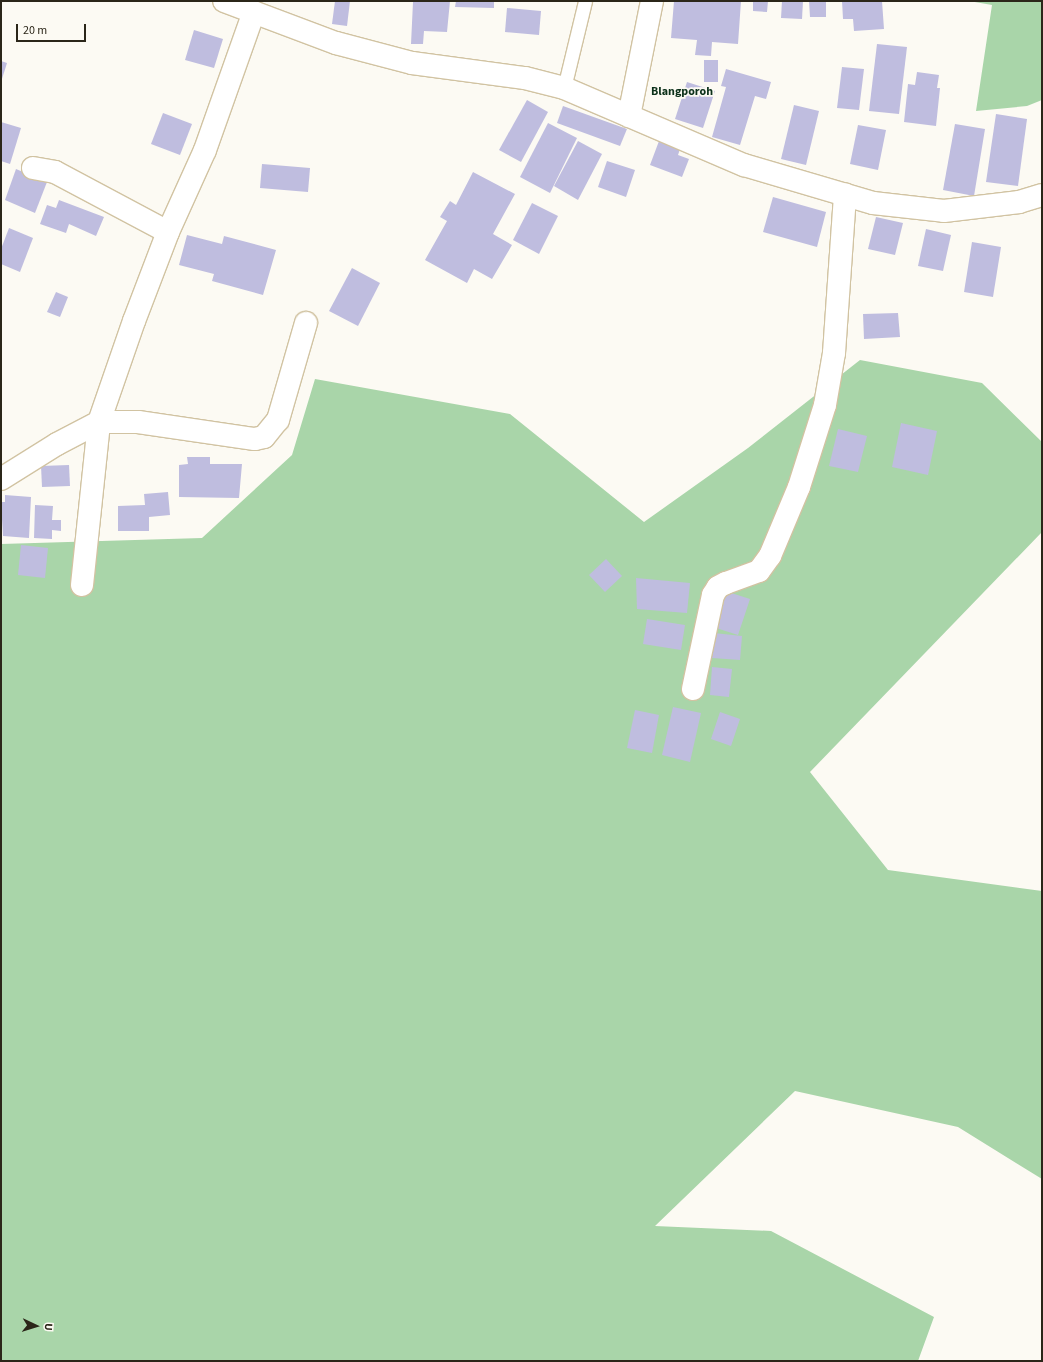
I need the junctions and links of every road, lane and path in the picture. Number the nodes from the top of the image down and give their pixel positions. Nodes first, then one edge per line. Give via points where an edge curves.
1 (224, 1) edge
2 (584, 1) edge
3 (652, 1) edge
4 (254, 12) junction
5 (564, 88) junction
6 (629, 116) junction
7 (33, 168) dead end
8 (845, 194) junction
9 (1042, 195) edge
10 (168, 232) junction
11 (306, 323) dead end
12 (99, 422) junction
13 (1, 479) edge
14 (82, 585) dead end
15 (693, 689) dead end

1 - 4 street
2 - 5 lane
3 - 6 street
4 - 5 street via 336,43 412,63 525,78
4 - 10 street via 204,150
5 - 6 street
6 - 8 street via 744,165
7 - 10 street via 55,172
8 - 9 street via 873,203 944,211 1019,202
8 - 15 street via 834,353 826,405 799,487 770,556 759,571 718,587 713,595
10 - 12 street
11 - 12 street via 278,420 264,437 255,439 138,422
12 - 13 street via 57,444
12 - 14 street

